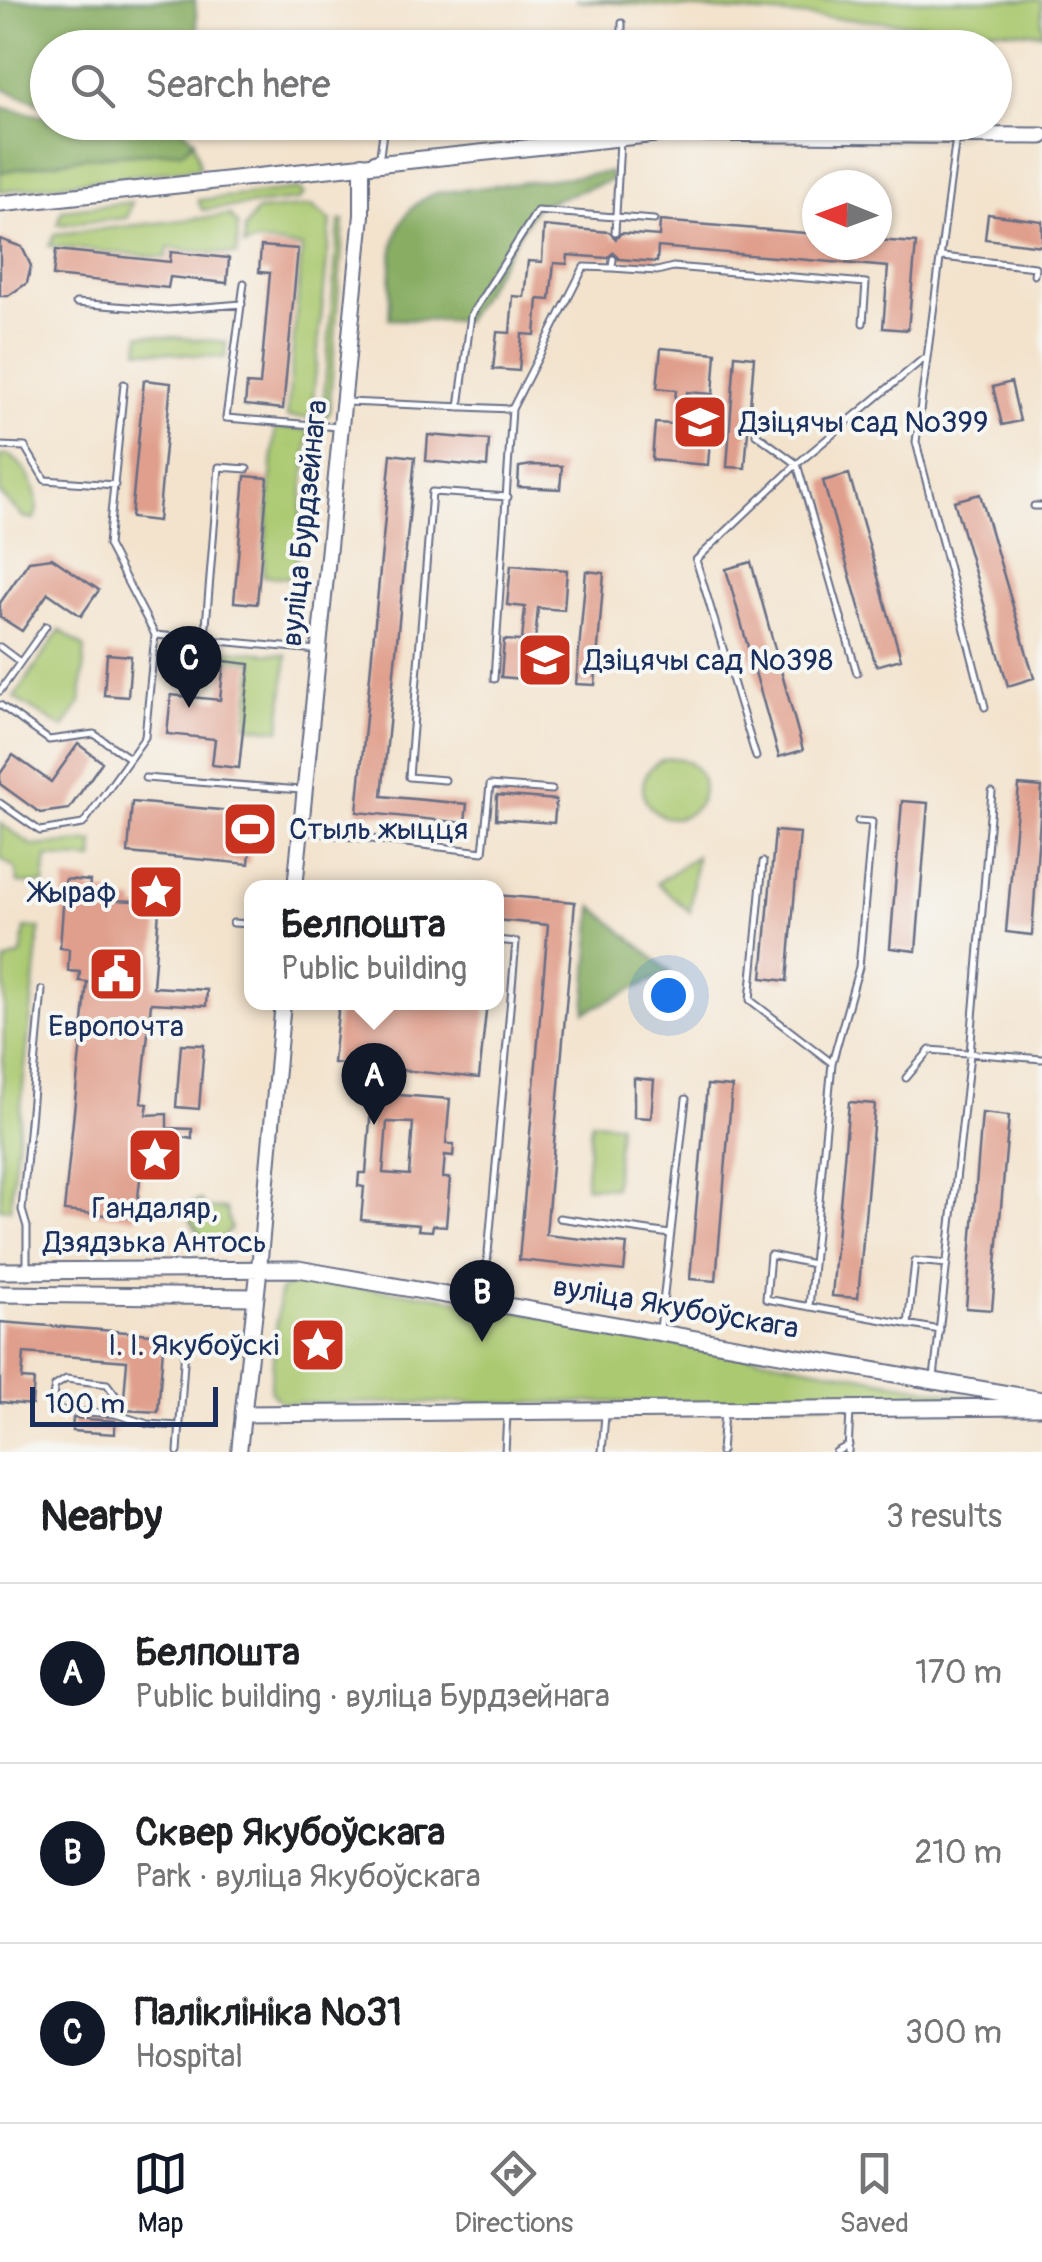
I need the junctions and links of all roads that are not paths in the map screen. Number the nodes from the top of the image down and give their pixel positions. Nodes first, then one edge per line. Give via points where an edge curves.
1 (622, 23) dead end
2 (622, 30) edge
3 (1012, 135) edge
4 (1042, 136) edge
5 (382, 140) edge
6 (545, 140) edge
7 (621, 140) edge
8 (956, 140) edge
9 (362, 164) junction
10 (0, 204) edge
11 (617, 217) junction
12 (654, 220) dead end
13 (616, 232) dead end
14 (942, 257) junction
15 (613, 258) dead end
16 (612, 268) junction
17 (1034, 274) dead end
18 (244, 283) dead end
19 (76, 303) dead end
20 (242, 304) junction
21 (863, 323) dead end
22 (926, 357) junction
23 (124, 384) dead end
24 (344, 402) junction
25 (459, 406) junction
26 (512, 409) junction
27 (341, 427) junction
28 (756, 434) dead end
29 (0, 446) edge
30 (797, 464) junction
31 (247, 469) dead end
32 (115, 485) junction
33 (508, 496) junction
34 (1034, 506) dead end
35 (1042, 506) edge
36 (46, 626) dead end
37 (155, 635) junction
38 (205, 638) junction
39 (0, 646) edge
40 (320, 650) junction
41 (20, 662) junction
42 (857, 673) dead end
43 (494, 679) dead end
44 (0, 690) edge
45 (0, 704) edge
46 (985, 708) dead end
47 (128, 757) junction
48 (756, 757) dead end
49 (145, 778) dead end
50 (445, 780) dead end
51 (552, 790) dead end
52 (306, 791) junction
53 (992, 792) dead end
54 (0, 803) edge
55 (858, 821) dead end
56 (302, 831) junction
57 (763, 862) dead end
58 (297, 880) edge
59 (233, 923) dead end
60 (244, 924) edge
61 (504, 941) edge
62 (42, 990) dead end
63 (282, 1010) edge
64 (970, 1054) junction
65 (1042, 1059) edge
66 (832, 1063) junction
67 (906, 1078) dead end
68 (686, 1098) dead end
69 (558, 1218) dead end
70 (671, 1234) junction
71 (812, 1264) junction
72 (947, 1264) junction
73 (258, 1270) junction
74 (0, 1271) edge
75 (27, 1271) junction
76 (0, 1294) edge
77 (255, 1297) junction
78 (483, 1302) junction
79 (809, 1308) junction
80 (908, 1325) junction
81 (940, 1330) junction
82 (660, 1332) junction
83 (185, 1346) dead end
84 (934, 1381) junction
85 (1042, 1403) edge
86 (850, 1408) junction
87 (724, 1409) junction
88 (606, 1410) junction
89 (508, 1411) junction
90 (115, 1414) junction
91 (243, 1414) junction
92 (179, 1426) junction
93 (848, 1449) edge
94 (720, 1451) edge
95 (178, 1452) edge
96 (239, 1452) edge
97 (505, 1452) edge
98 (602, 1452) edge
99 (836, 1452) edge

1 - 2 lane
3 - 4 main road
5 - 9 lane via 380,155
6 - 9 main road
7 - 11 lane
8 - 14 lane
9 - 10 main road
9 - 24 street, вуліца Бурдзейнага
11 - 12 lane
11 - 13 lane
11 - 25 lane via 538,211 472,314
14 - 17 lane via 1034,267
14 - 22 lane
15 - 16 lane
16 - 21 lane via 678,267 866,284
16 - 26 lane via 584,266
18 - 20 lane
19 - 20 lane via 168,310
20 - 27 lane via 226,418
22 - 30 lane
22 - 46 lane via 916,442
23 - 32 lane
24 - 25 lane
24 - 27 street, вуліца Бурдзейнага
25 - 26 lane
26 - 33 lane
27 - 40 street, вуліца Бурдзейнага
28 - 30 lane
29 - 32 lane via 25,447 45,480
30 - 42 lane
30 - 48 lane via 696,560
31 - 38 lane via 219,467
32 - 37 lane via 108,544
33 - 43 lane
33 - 50 lane via 432,492 409,777
34 - 35 lane
36 - 41 lane
37 - 38 lane
37 - 47 lane via 145,737
38 - 40 lane
39 - 41 lane
40 - 52 street, вуліца Бурдзейнага
41 - 44 lane
45 - 47 lane via 49,740 94,734
47 - 54 lane via 83,824 40,830
49 - 52 lane
51 - 56 lane via 490,785 483,852
52 - 56 street, вуліца Бурдзейнага
53 - 64 lane
55 - 66 lane via 872,822 862,954
56 - 58 street, вуліца Бурдзейнага
57 - 66 lane via 750,1000
59 - 60 lane
61 - 78 lane via 516,942
62 - 75 lane via 22,1210
63 - 73 street
64 - 65 lane
64 - 67 lane via 930,1050
64 - 72 lane
66 - 71 lane
68 - 70 lane
69 - 70 lane
70 - 82 lane
71 - 79 lane
71 - 79 lane via 770,1256 766,1299
72 - 80 lane via 914,1261
72 - 81 lane
73 - 75 main road, вуліца Якубоўскага
73 - 77 main road
73 - 78 main road, вуліца Якубоўскага via 298,1269
74 - 75 main road, вуліца Якубоўскага
76 - 77 main road
77 - 91 main road
78 - 82 main road, вуліца Якубоўскага
79 - 80 lane
80 - 81 lane
81 - 84 lane
82 - 84 main road, вуліца Якубоўскага
83 - 92 lane
84 - 85 main road, вуліца Якубоўскага
85 - 86 main road, вуліца Якубоўскага
86 - 87 main road, вуліца Якубоўскага
86 - 93 lane
87 - 88 main road, вуліца Якубоўскага
87 - 94 lane
88 - 89 main road, вуліца Якубоўскага
88 - 98 lane
89 - 91 main road, вуліца Якубоўскага
89 - 97 lane
90 - 90 lane via 116,1396 107,1384 66,1379 55,1386 58,1410
90 - 92 lane
91 - 96 street
92 - 95 lane
93 - 99 lane

